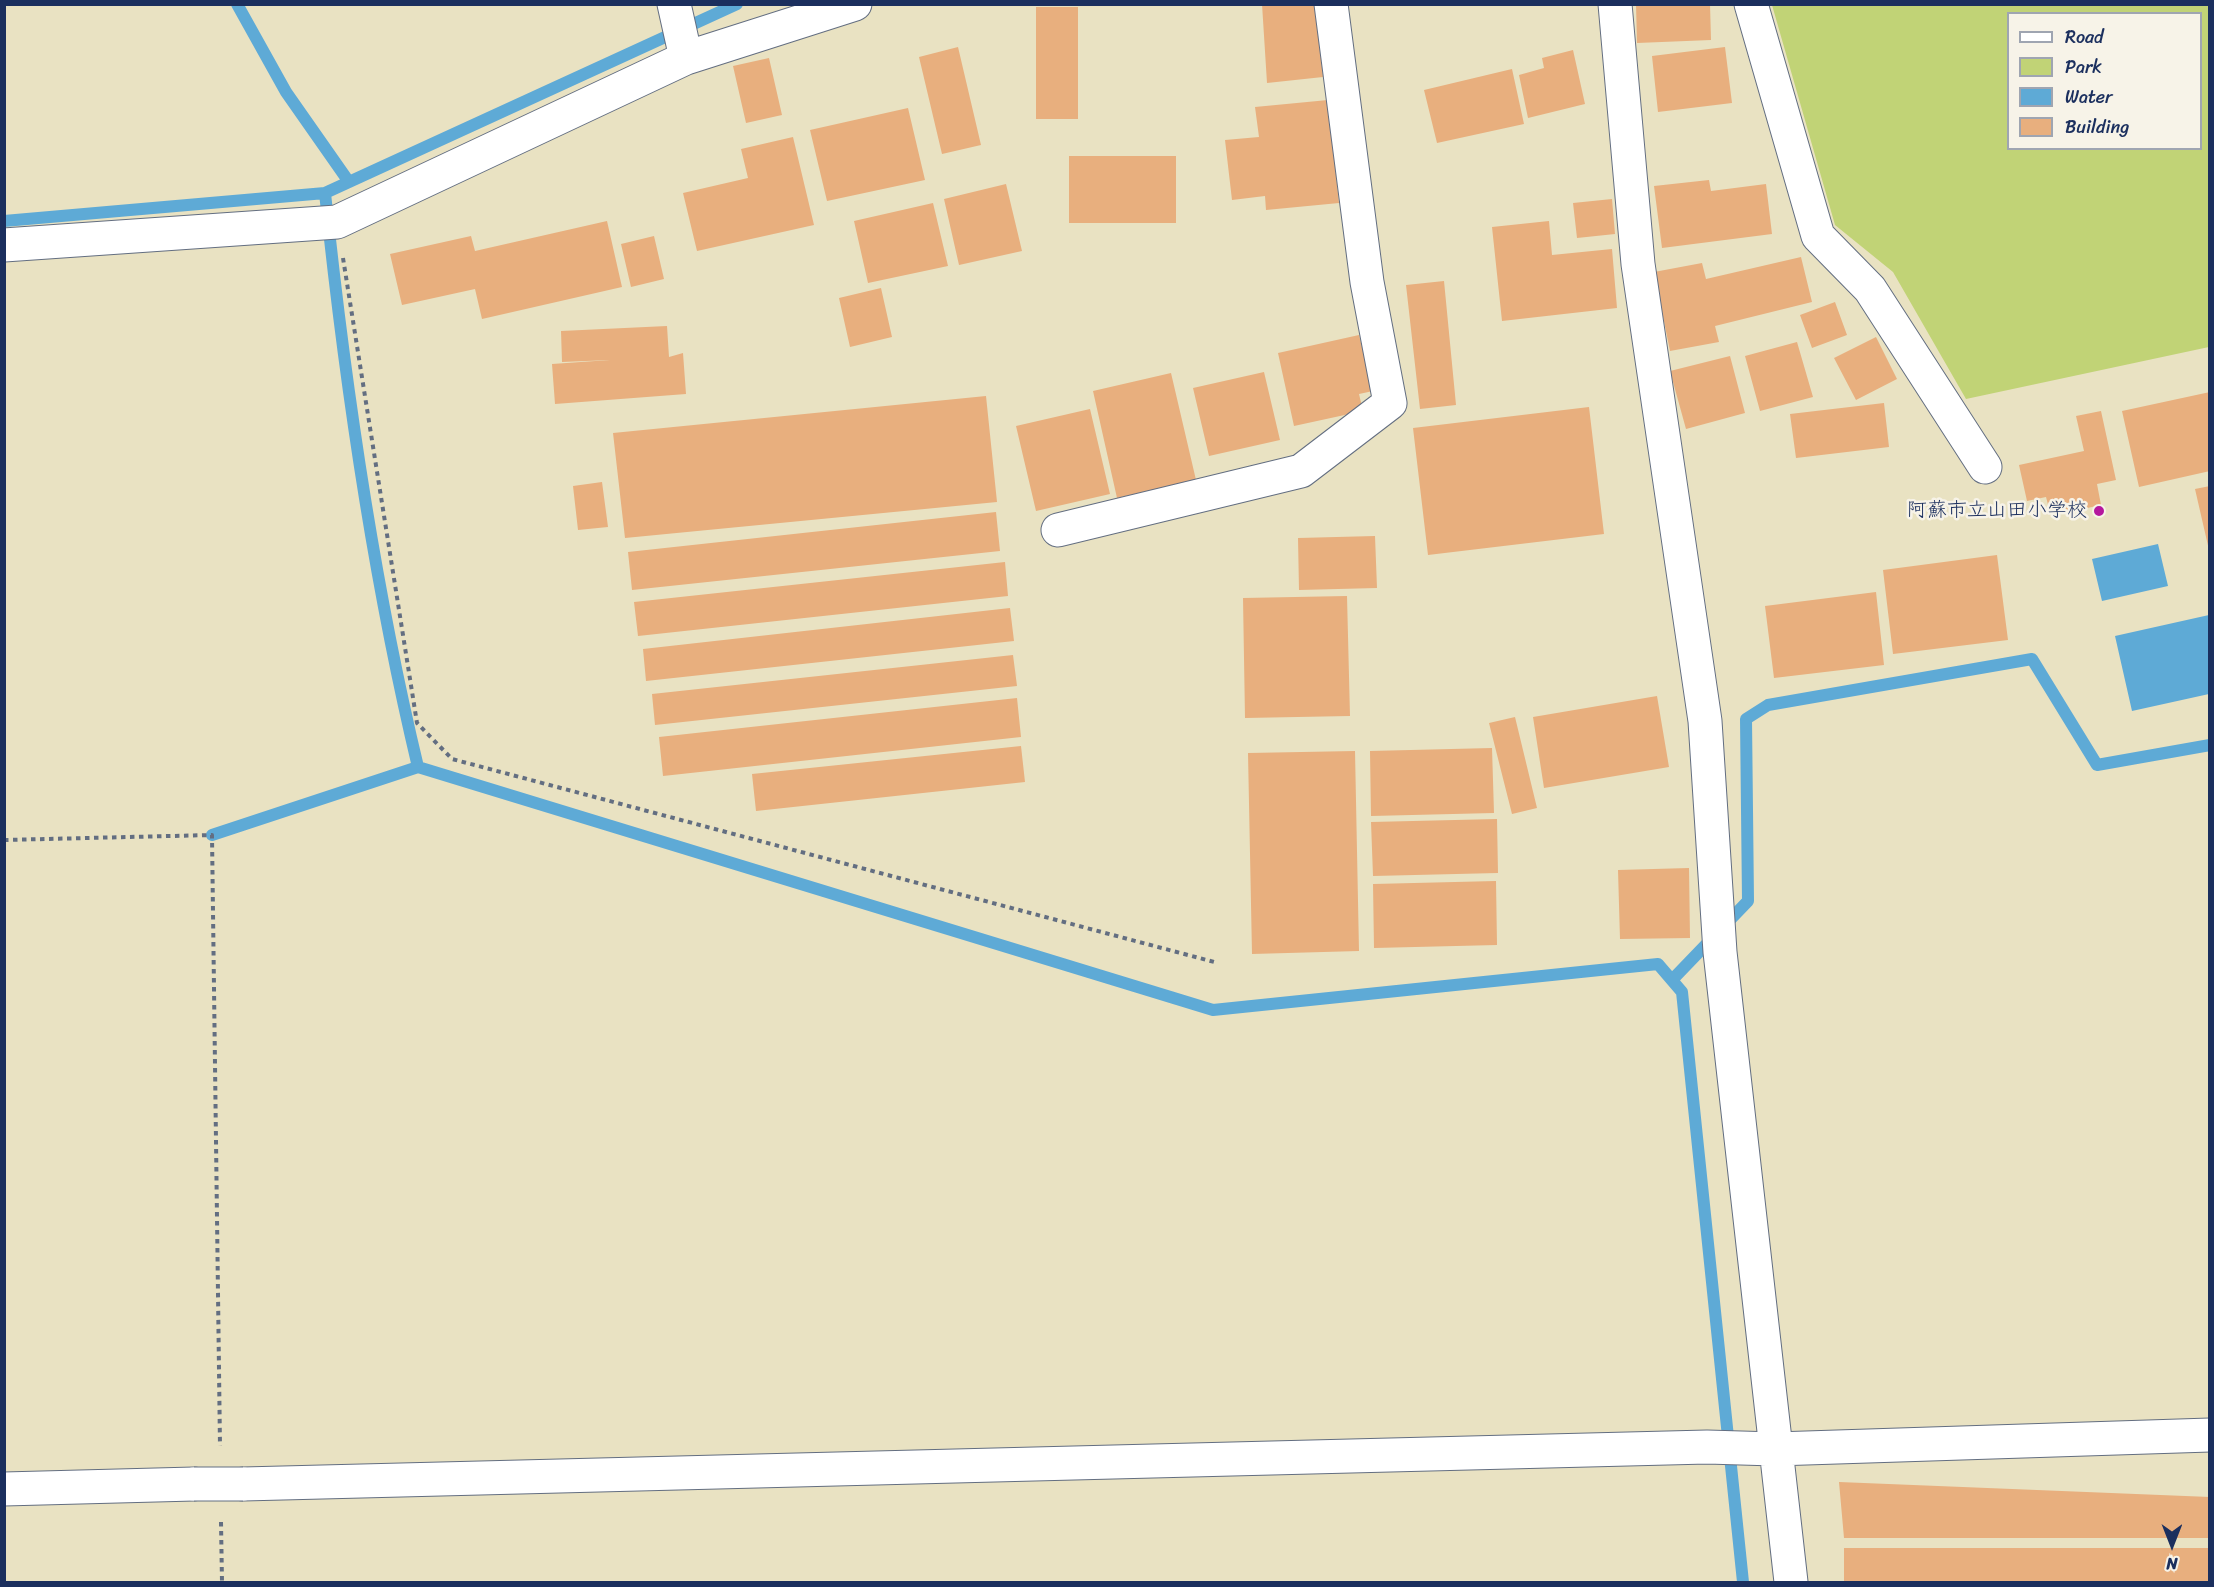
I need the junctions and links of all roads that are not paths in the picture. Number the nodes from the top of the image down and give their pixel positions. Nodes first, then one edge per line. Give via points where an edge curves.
1 (674, 4) edge
2 (855, 4) edge
3 (1331, 4) edge
4 (1616, 4) edge
5 (1751, 4) edge
6 (685, 51) junction
7 (4, 245) edge
8 (1985, 467) dead end
9 (1058, 530) dead end
10 (2210, 1435) edge
11 (1775, 1449) junction
12 (4, 1489) edge
13 (1791, 1582) edge

1 - 6 street
2 - 6 street
3 - 9 street via 1367,282 1390,403 1301,471
4 - 11 street via 1638,264 1705,721 1720,952
5 - 8 street via 1818,236 1870,289
6 - 7 street via 337,222
10 - 11 street
11 - 12 street, bridge via 1707,1447
11 - 13 street

